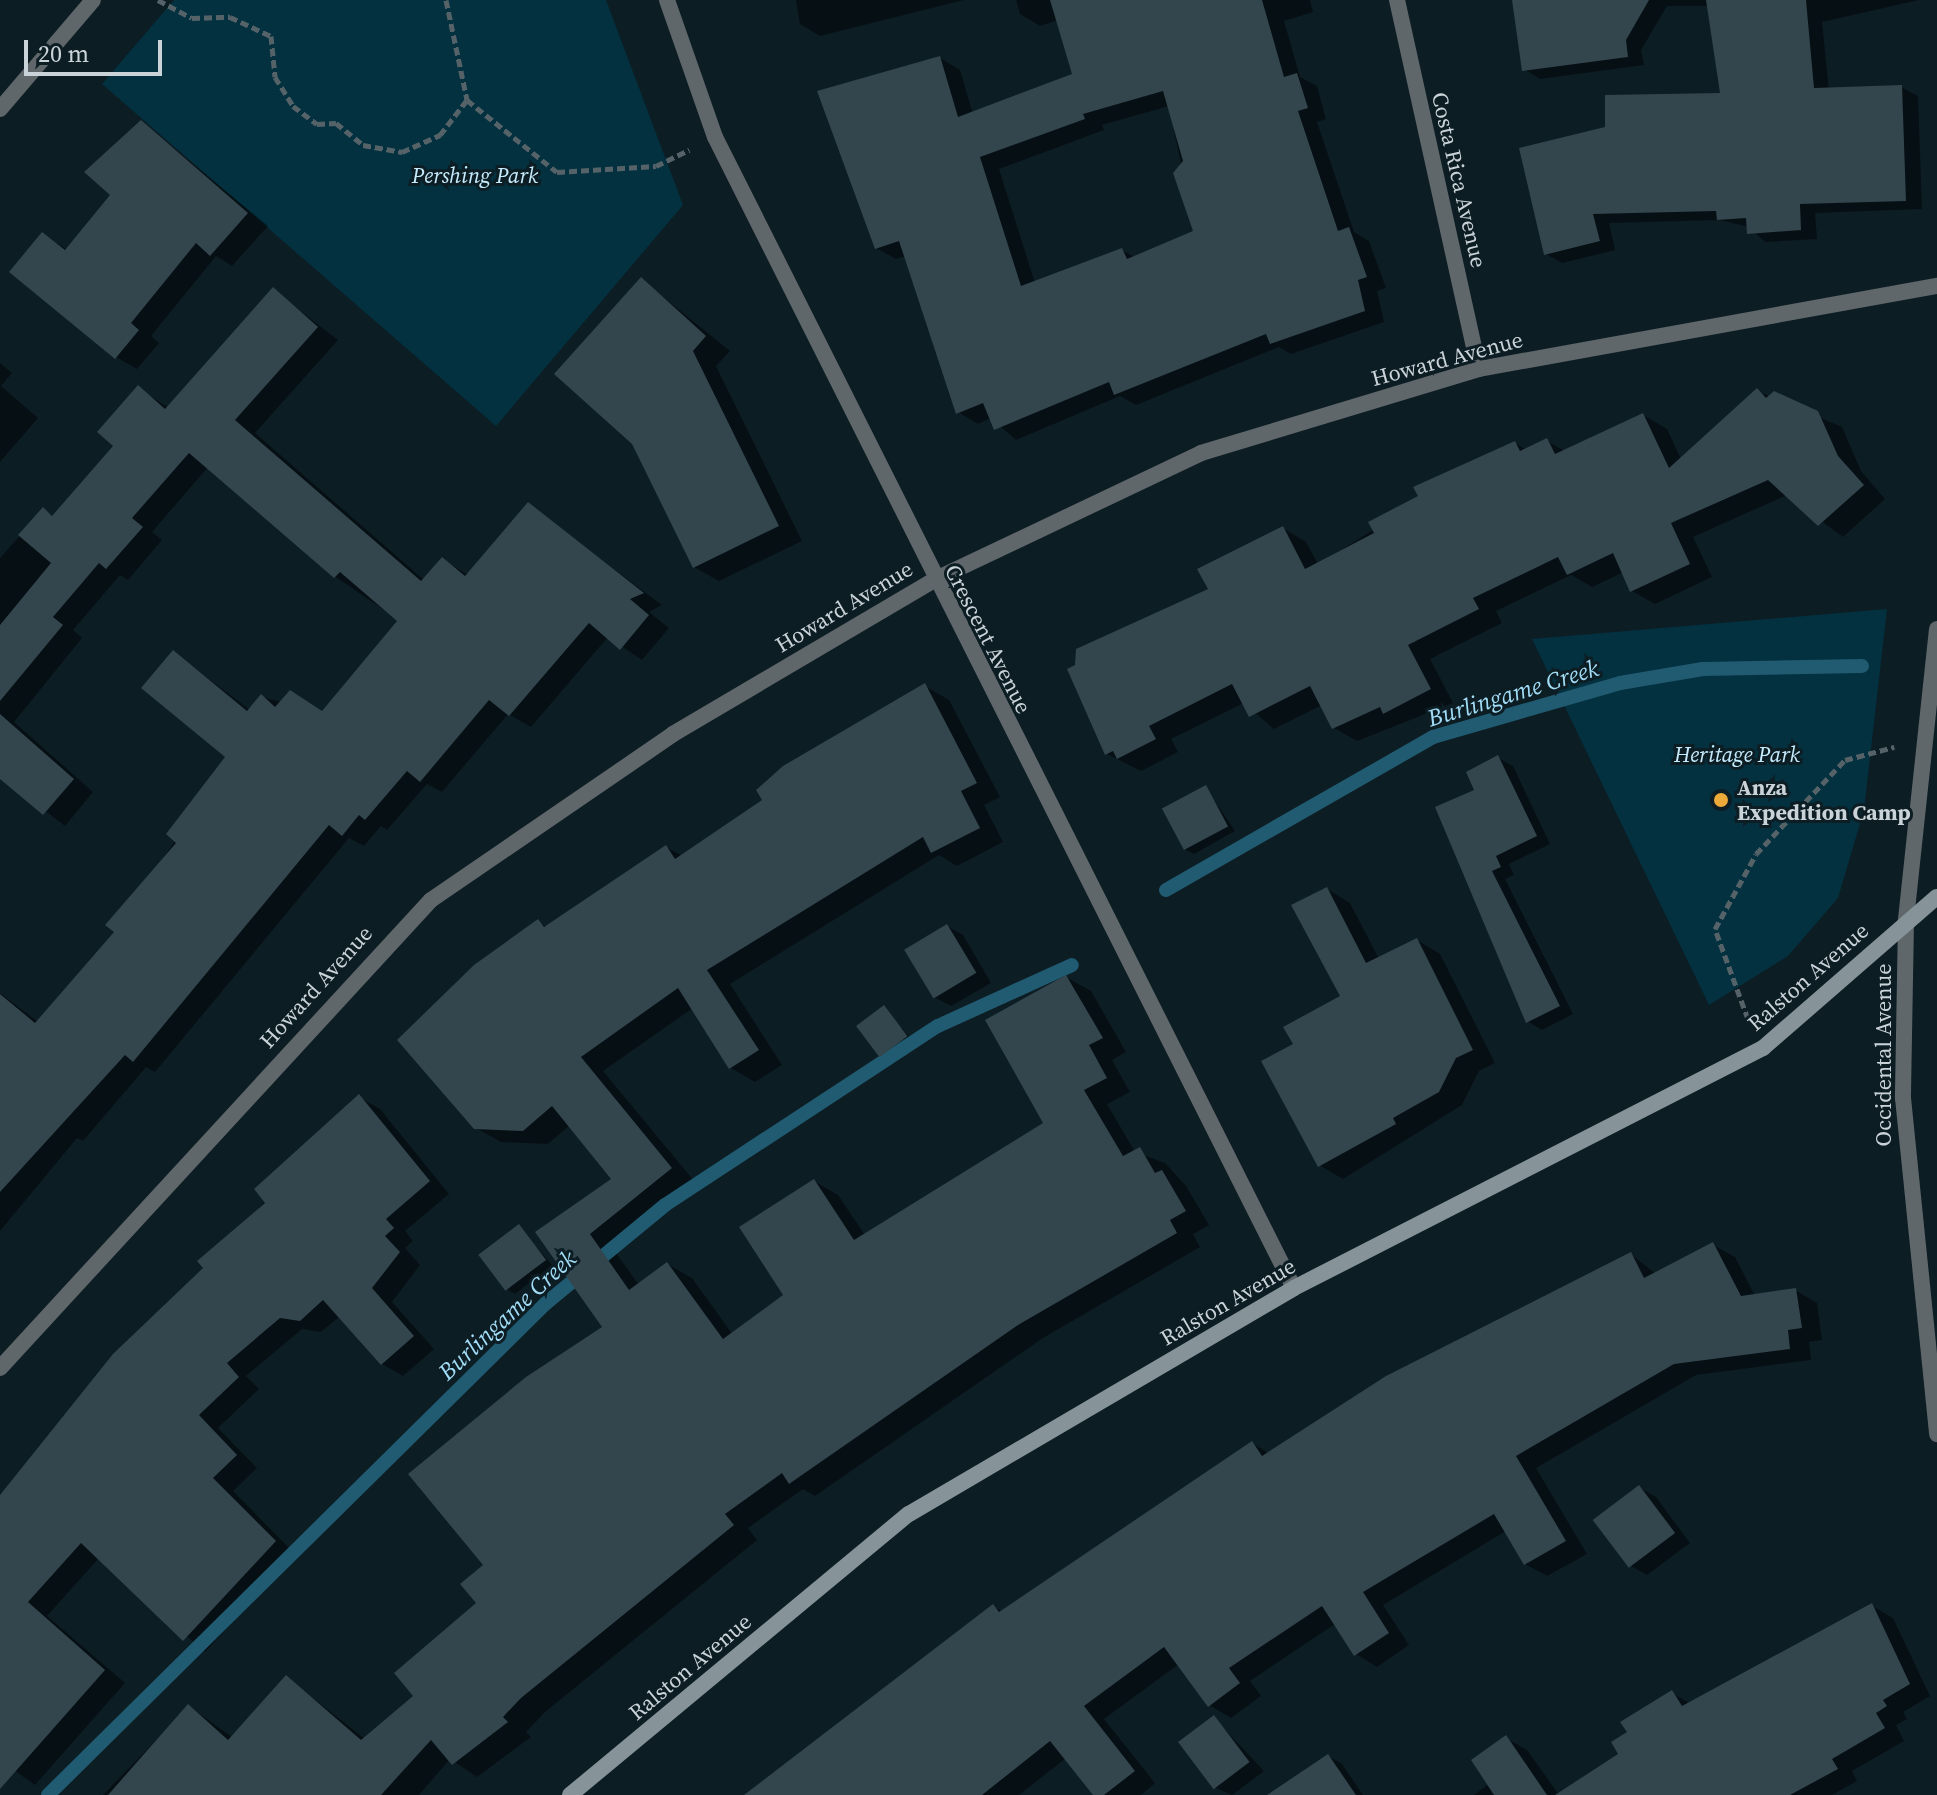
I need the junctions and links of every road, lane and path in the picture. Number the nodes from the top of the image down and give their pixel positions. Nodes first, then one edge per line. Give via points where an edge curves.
1 (93, 0) edge
2 (158, 0) edge
3 (446, 0) edge
4 (667, 0) edge
5 (1397, 0) edge
6 (467, 100) junction
7 (0, 109) edge
8 (715, 137) junction
9 (1937, 286) edge
10 (1479, 369) junction
11 (934, 580) junction
12 (1937, 629) edge
13 (1925, 738) junction
14 (1937, 897) edge
15 (1906, 921) junction
16 (1763, 1048) junction
17 (1294, 1288) junction
18 (0, 1368) edge
19 (1937, 1434) edge
20 (570, 1795) edge

1 - 7 street
2 - 6 path via 192,18 230,17 271,36 275,77 293,106 317,124 336,123 363,145 402,152 440,135
3 - 6 path
4 - 8 street, Crescent Avenue
5 - 10 street, Costa Rica Avenue
6 - 8 path via 557,172 656,166
8 - 11 street, Crescent Avenue
9 - 10 street, Howard Avenue
10 - 11 street, Howard Avenue via 1201,453
11 - 17 street, Crescent Avenue
11 - 18 street, Howard Avenue via 673,734 431,900
12 - 13 street, Occidental Avenue
13 - 15 street, Occidental Avenue
13 - 16 path via 1845,760 1756,854 1715,929
14 - 15 street, Ralston Avenue
15 - 16 street, Ralston Avenue
15 - 19 street, Occidental Avenue via 1903,1098
16 - 17 street, Ralston Avenue
17 - 20 street, Ralston Avenue via 909,1514

